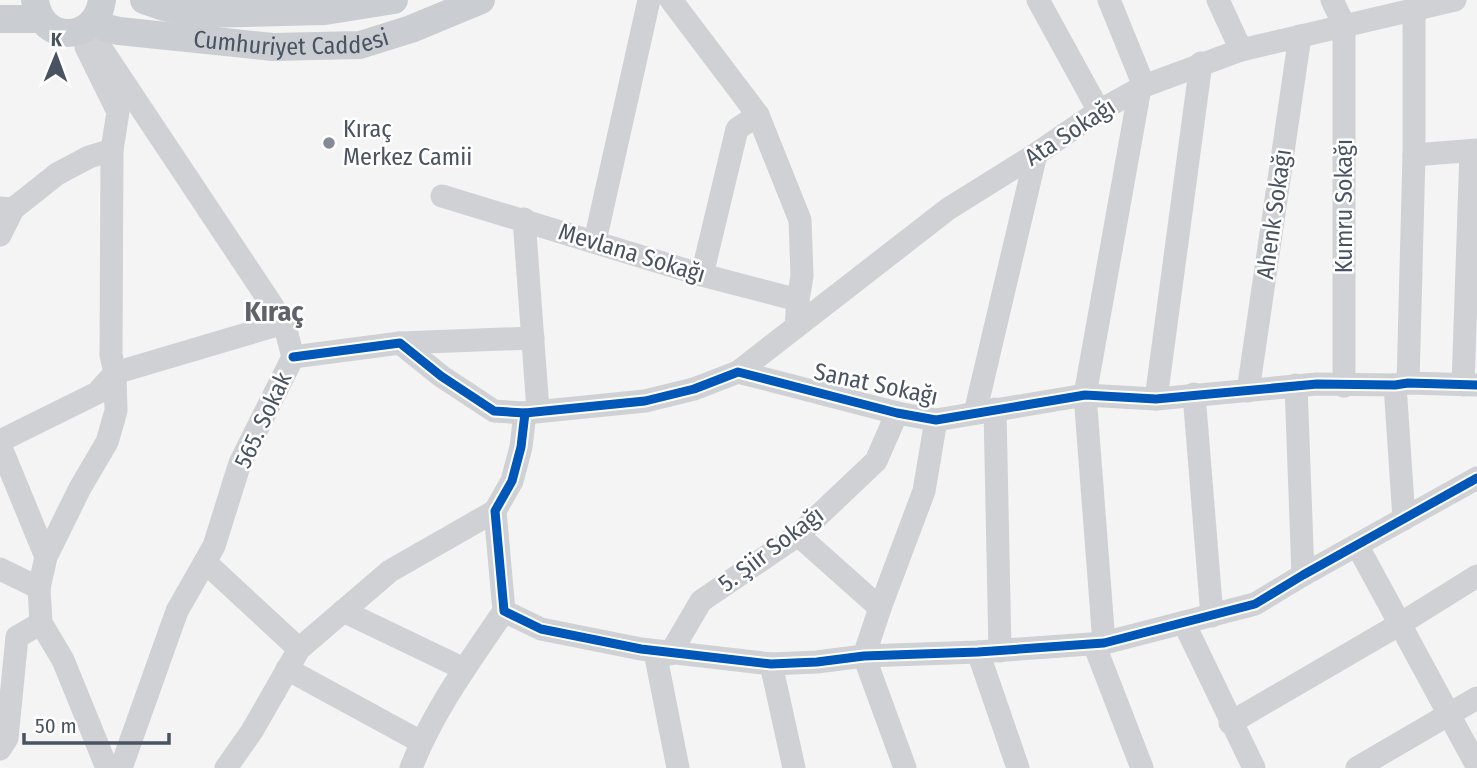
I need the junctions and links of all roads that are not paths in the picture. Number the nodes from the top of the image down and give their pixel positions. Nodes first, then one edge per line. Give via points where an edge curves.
1 (144, 0) edge
2 (394, 0) edge
3 (481, 0) edge
4 (649, 0) edge
5 (671, 0) edge
6 (1038, 0) edge
7 (1109, 0) edge
8 (1218, 0) edge
9 (1332, 0) edge
10 (1451, 1) edge
11 (0, 4) edge
12 (34, 6) edge
13 (1414, 11) junction
14 (0, 19) edge
15 (90, 20) edge
16 (1344, 26) junction
17 (1300, 36) junction
18 (1241, 50) junction
19 (1201, 63) junction
20 (1142, 87) junction
21 (1099, 111) junction
22 (758, 115) junction
23 (112, 150) junction
24 (1474, 150) edge
25 (1036, 155) junction
26 (1414, 155) junction
27 (442, 196) dead end
28 (6, 209) edge
29 (524, 219) junction
30 (0, 235) edge
31 (595, 241) junction
32 (702, 275) junction
33 (798, 300) junction
34 (284, 323) junction
35 (796, 327) junction
36 (533, 338) junction
37 (400, 343) junction
38 (293, 357) junction
39 (738, 372) junction
40 (115, 373) junction
41 (1402, 384) junction
42 (1296, 385) junction
43 (1470, 385) edge
44 (1344, 386) junction
45 (1248, 391) junction
46 (1194, 394) junction
47 (1085, 395) junction
48 (1156, 399) junction
49 (532, 411) junction
50 (985, 411) junction
51 (897, 413) junction
52 (936, 420) junction
53 (0, 443) edge
54 (1477, 478) edge
55 (495, 511) junction
56 (1404, 519) junction
57 (798, 535) junction
58 (1357, 545) junction
59 (46, 557) junction
60 (205, 562) junction
61 (0, 569) edge
62 (1303, 575) junction
63 (1477, 576) edge
64 (39, 588) junction
65 (880, 608) junction
66 (343, 611) junction
67 (504, 611) junction
68 (1212, 616) junction
69 (41, 623) junction
70 (1184, 623) junction
71 (1400, 624) junction
72 (1099, 644) junction
73 (299, 649) junction
74 (989, 651) junction
75 (662, 653) junction
76 (864, 656) junction
77 (771, 664) junction
78 (287, 669) junction
79 (464, 669) junction
80 (1477, 698) edge
81 (1449, 715) junction
82 (1230, 723) junction
83 (421, 742) junction
84 (0, 749) edge
85 (1477, 766) edge
86 (107, 768) edge
87 (121, 768) edge
88 (226, 768) edge
89 (411, 768) edge
90 (678, 768) edge
91 (794, 768) edge
92 (905, 768) edge
93 (1018, 768) edge
94 (1142, 768) edge
95 (1254, 768) edge
96 (1357, 768) edge

1 - 2 main road, Cumhuriyet Caddesi via 200,14 325,11
3 - 15 main road, Cumhuriyet Caddesi via 360,45 274,47 119,31
4 - 31 street
5 - 22 street
6 - 21 street
7 - 20 street
8 - 18 street
9 - 16 street
10 - 13 street, Ata Sokağı
11 - 12 main road
12 - 14 main road
12 - 15 main road, Cumhuriyet Caddesi via 57,31
13 - 16 street, Ata Sokağı
13 - 26 street
15 - 23 street via 118,112
15 - 34 street, 565. Sokak
16 - 17 street, Ata Sokağı
16 - 44 street, Kumru Sokağı
17 - 18 street, Ata Sokağı
17 - 45 street, Ahenk Sokağı
18 - 19 street, Ata Sokağı
19 - 20 street, Ata Sokağı
19 - 48 street
20 - 21 street, Ata Sokağı
20 - 47 street
21 - 25 street, Ata Sokağı
22 - 32 street via 737,129
22 - 33 street via 800,220
23 - 28 street via 57,174
23 - 40 street via 111,355
24 - 26 street
24 - 43 street
25 - 35 street, Ata Sokağı via 948,209
25 - 50 street
26 - 41 street
27 - 29 street, Mevlana Sokağı
28 - 30 street
29 - 31 street, Mevlana Sokağı
29 - 36 street
31 - 32 street, Mevlana Sokağı
32 - 33 street, Mevlana Sokağı
33 - 35 street
34 - 38 street, 565. Sokak
34 - 40 street
35 - 39 street, Ata Sokağı
36 - 37 street
36 - 49 street
37 - 38 street
37 - 49 street via 494,411
38 - 60 street, 565. Sokak via 240,463
39 - 49 street via 645,401
39 - 51 street, Sanat Sokağı
40 - 53 street via 96,393
40 - 59 street via 116,411 107,442
41 - 43 street, Sanat Sokağı
41 - 44 street, Sanat Sokağı
41 - 56 street
42 - 44 street, Sanat Sokağı
42 - 45 street, Sanat Sokağı
42 - 62 street
45 - 46 street, Sanat Sokağı
46 - 48 street, Sanat Sokağı
46 - 68 street
47 - 48 street, Sanat Sokağı
47 - 50 street, Sanat Sokağı
47 - 72 street
49 - 55 street via 512,481
50 - 52 street, Sanat Sokağı
50 - 74 street
51 - 52 street, Sanat Sokağı
51 - 57 street, 5. Şiir Sokağı via 876,461
52 - 65 street via 923,491
53 - 59 street
54 - 56 street
55 - 66 street via 390,571
55 - 67 street
56 - 58 street
57 - 65 street
57 - 75 street, 5. Şiir Sokağı via 701,601
58 - 62 street
58 - 71 street
59 - 64 street
60 - 73 street
60 - 87 street, 565. Sokak via 177,611
61 - 64 street
62 - 68 street via 1255,604
63 - 71 street
64 - 69 street
65 - 76 street
66 - 73 street
66 - 79 street
67 - 75 street via 541,629
67 - 79 street
68 - 70 street
69 - 84 street via 17,637 7,738
69 - 86 street via 63,660
70 - 72 street
70 - 82 street
71 - 81 street
71 - 82 street
72 - 74 street
72 - 94 street
73 - 78 street
74 - 76 street
74 - 93 street
75 - 77 street
75 - 90 street
76 - 77 street
76 - 92 street
77 - 91 street
78 - 83 street
78 - 88 street
79 - 83 street
80 - 81 street
81 - 85 street
81 - 96 street
82 - 95 street
83 - 89 street

